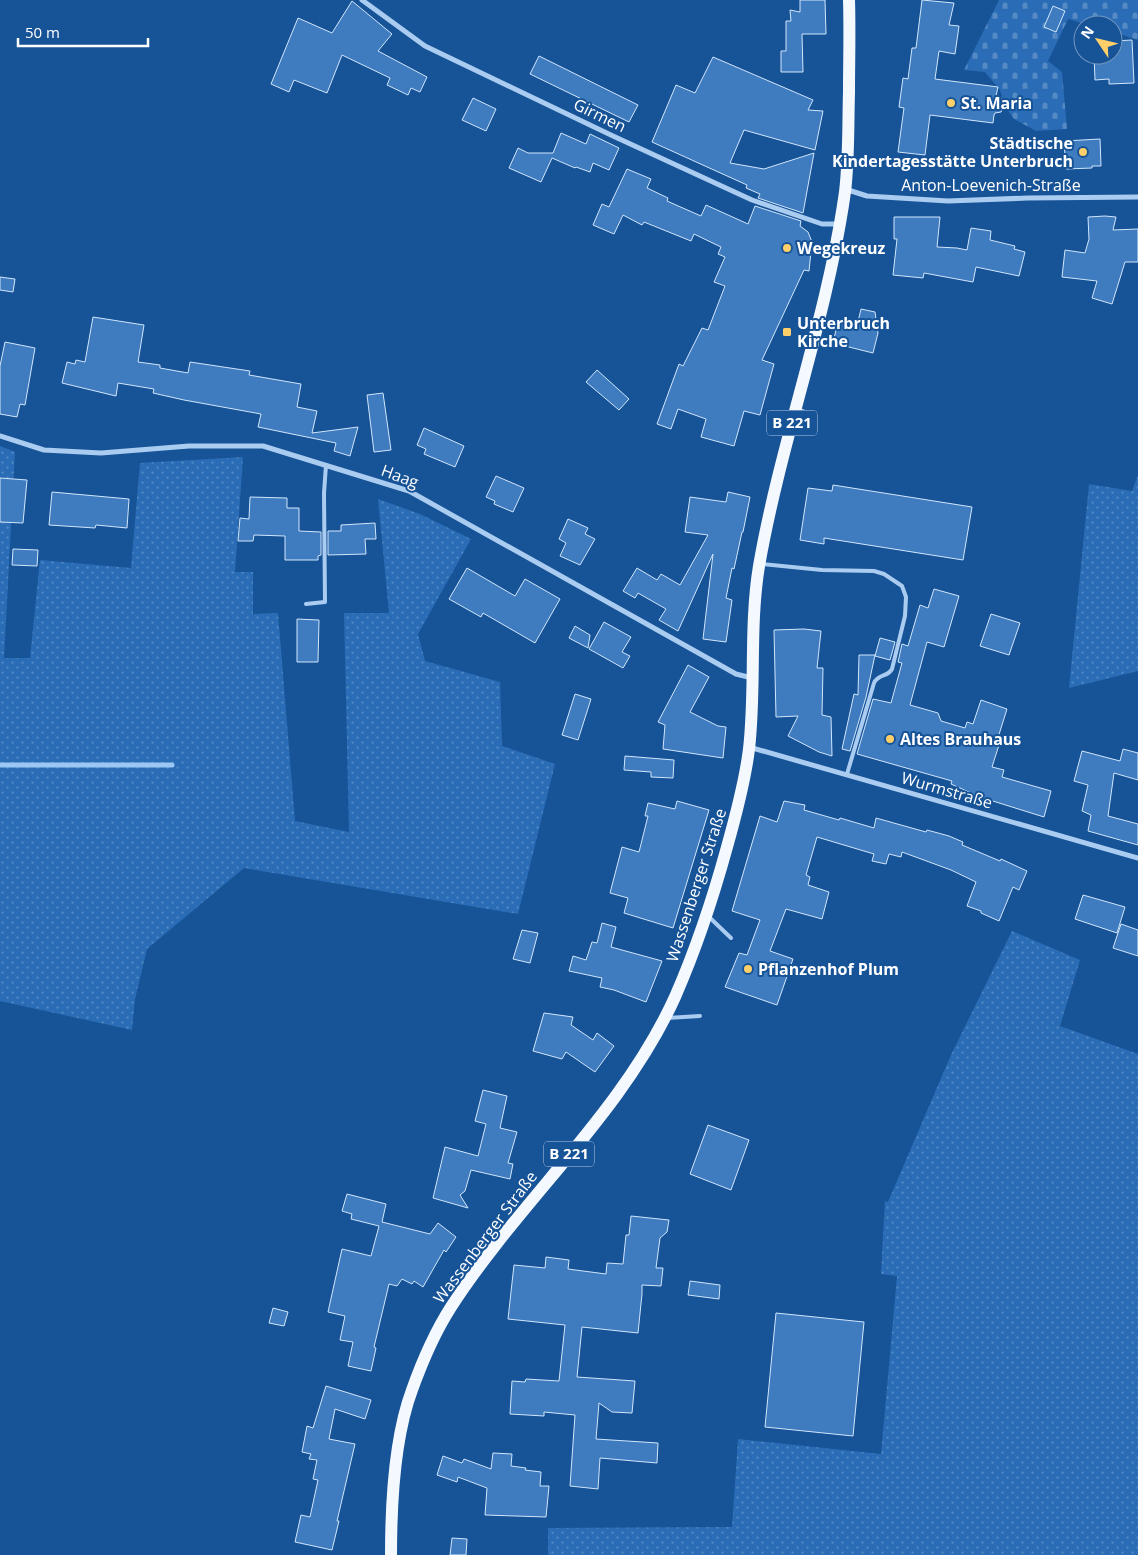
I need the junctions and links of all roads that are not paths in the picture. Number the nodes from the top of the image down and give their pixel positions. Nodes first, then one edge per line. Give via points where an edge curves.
1 (362, 0) edge
2 (849, 0) edge
3 (845, 189) junction
4 (1138, 197) edge
5 (839, 224) junction
6 (796, 408) junction
7 (812, 415) dead end
8 (0, 436) edge
9 (326, 465) junction
10 (760, 564) junction
11 (306, 604) dead end
12 (752, 678) junction
13 (749, 746) junction
14 (847, 774) junction
15 (1138, 858) edge
16 (706, 915) junction
17 (731, 938) dead end
18 (700, 1016) dead end
19 (665, 1018) junction
20 (391, 1555) edge

1 - 5 street, Girmen via 425,46 613,136 752,200 822,224
2 - 3 main road, Wassenberger Straße / B 221
3 - 4 street, Anton-Loevenich-Straße via 867,196 948,201
3 - 5 main road, Wassenberger Straße / B 221
5 - 6 main road, Wassenberger Straße / B 221
6 - 7 lane
6 - 10 main road, Wassenberger Straße / B 221
8 - 9 street, Haag via 44,450 101,453 189,446 263,446
9 - 11 lane via 325,602
9 - 12 street, Haag via 409,491 736,674
10 - 12 main road, Wassenberger Straße / B 221
10 - 14 lane via 874,571 902,586 906,597 905,616 892,669 874,683
12 - 13 main road, Wassenberger Straße / B 221
13 - 14 street, Wurmstraße
13 - 16 main road, Wassenberger Straße / B 221 via 736,817
14 - 15 street, Wurmstraße
16 - 17 lane
16 - 19 main road, Wassenberger Straße / B 221
18 - 19 lane
19 - 20 main road, Wassenberger Straße / B 221 via 618,1094 475,1272 434,1339 403,1419 395,1478

